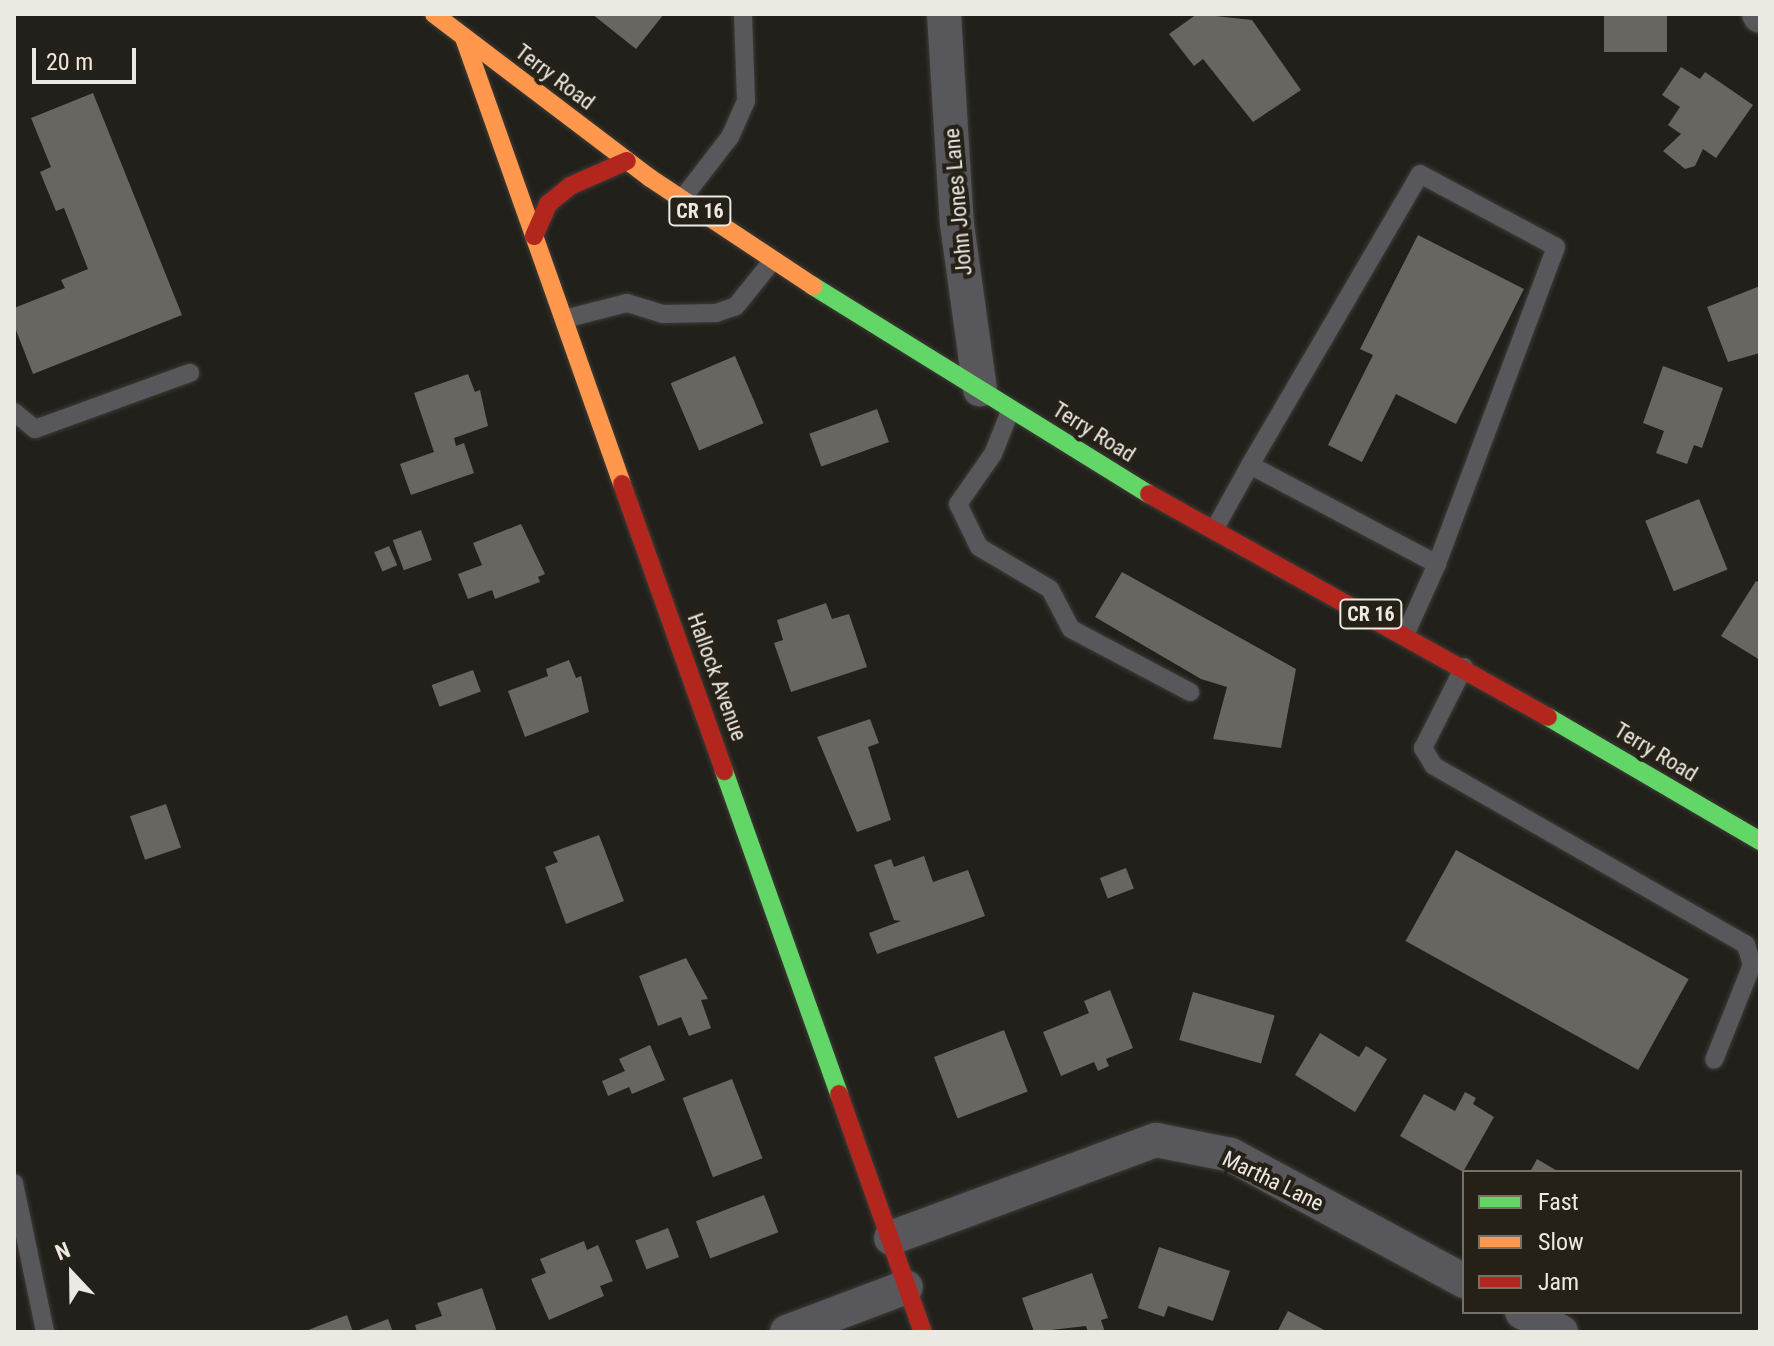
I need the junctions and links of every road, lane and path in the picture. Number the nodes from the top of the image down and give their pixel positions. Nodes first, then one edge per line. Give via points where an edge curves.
1 (434, 14) edge
2 (743, 14) edge
3 (944, 14) edge
4 (464, 38) junction
5 (627, 161) junction
6 (682, 199) junction
7 (534, 236) junction
8 (773, 260) junction
9 (564, 319) junction
10 (190, 373) dead end
11 (980, 389) junction
12 (1011, 409) junction
13 (14, 412) edge
14 (1250, 465) junction
15 (1214, 530) junction
16 (1437, 564) junction
17 (1406, 633) junction
18 (1464, 667) junction
19 (1190, 692) dead end
20 (1760, 841) edge
21 (1714, 1060) dead end
22 (14, 1183) edge
23 (891, 1238) junction
24 (1462, 1280) edge
25 (906, 1287) junction
26 (1526, 1314) edge
27 (45, 1332) edge
28 (787, 1332) edge
29 (923, 1332) edge
30 (1561, 1332) edge

1 - 4 main road, Terry Road / CR 16
2 - 6 lane via 746,101 730,137
3 - 11 street, John Jones Lane via 957,224
4 - 5 main road, Terry Road / CR 16
4 - 7 main road, Hallock Avenue
5 - 6 main road, Terry Road / CR 16
5 - 7 main road via 570,186 548,204
6 - 8 main road, Terry Road / CR 16
7 - 9 main road, Hallock Avenue
8 - 9 lane via 736,306 716,313 663,314 627,303
8 - 11 main road, Terry Road / CR 16
9 - 23 main road, Hallock Avenue
10 - 13 lane via 35,429
11 - 12 main road, Terry Road / CR 16
12 - 15 main road, Terry Road / CR 16
12 - 19 lane via 993,454 958,504 979,547 1050,589 1071,629
14 - 15 lane
14 - 16 lane
14 - 16 lane via 1420,174 1556,247
15 - 17 main road, Terry Road / CR 16
16 - 17 lane
17 - 18 main road, Terry Road / CR 16
18 - 20 main road, Terry Road / CR 16
18 - 21 lane via 1423,748 1434,766 1746,945 1752,965
22 - 27 lane
23 - 24 street, Martha Lane via 1156,1140 1231,1155
23 - 25 main road, Hallock Avenue
25 - 28 street
25 - 29 main road, Hallock Avenue
26 - 30 street

